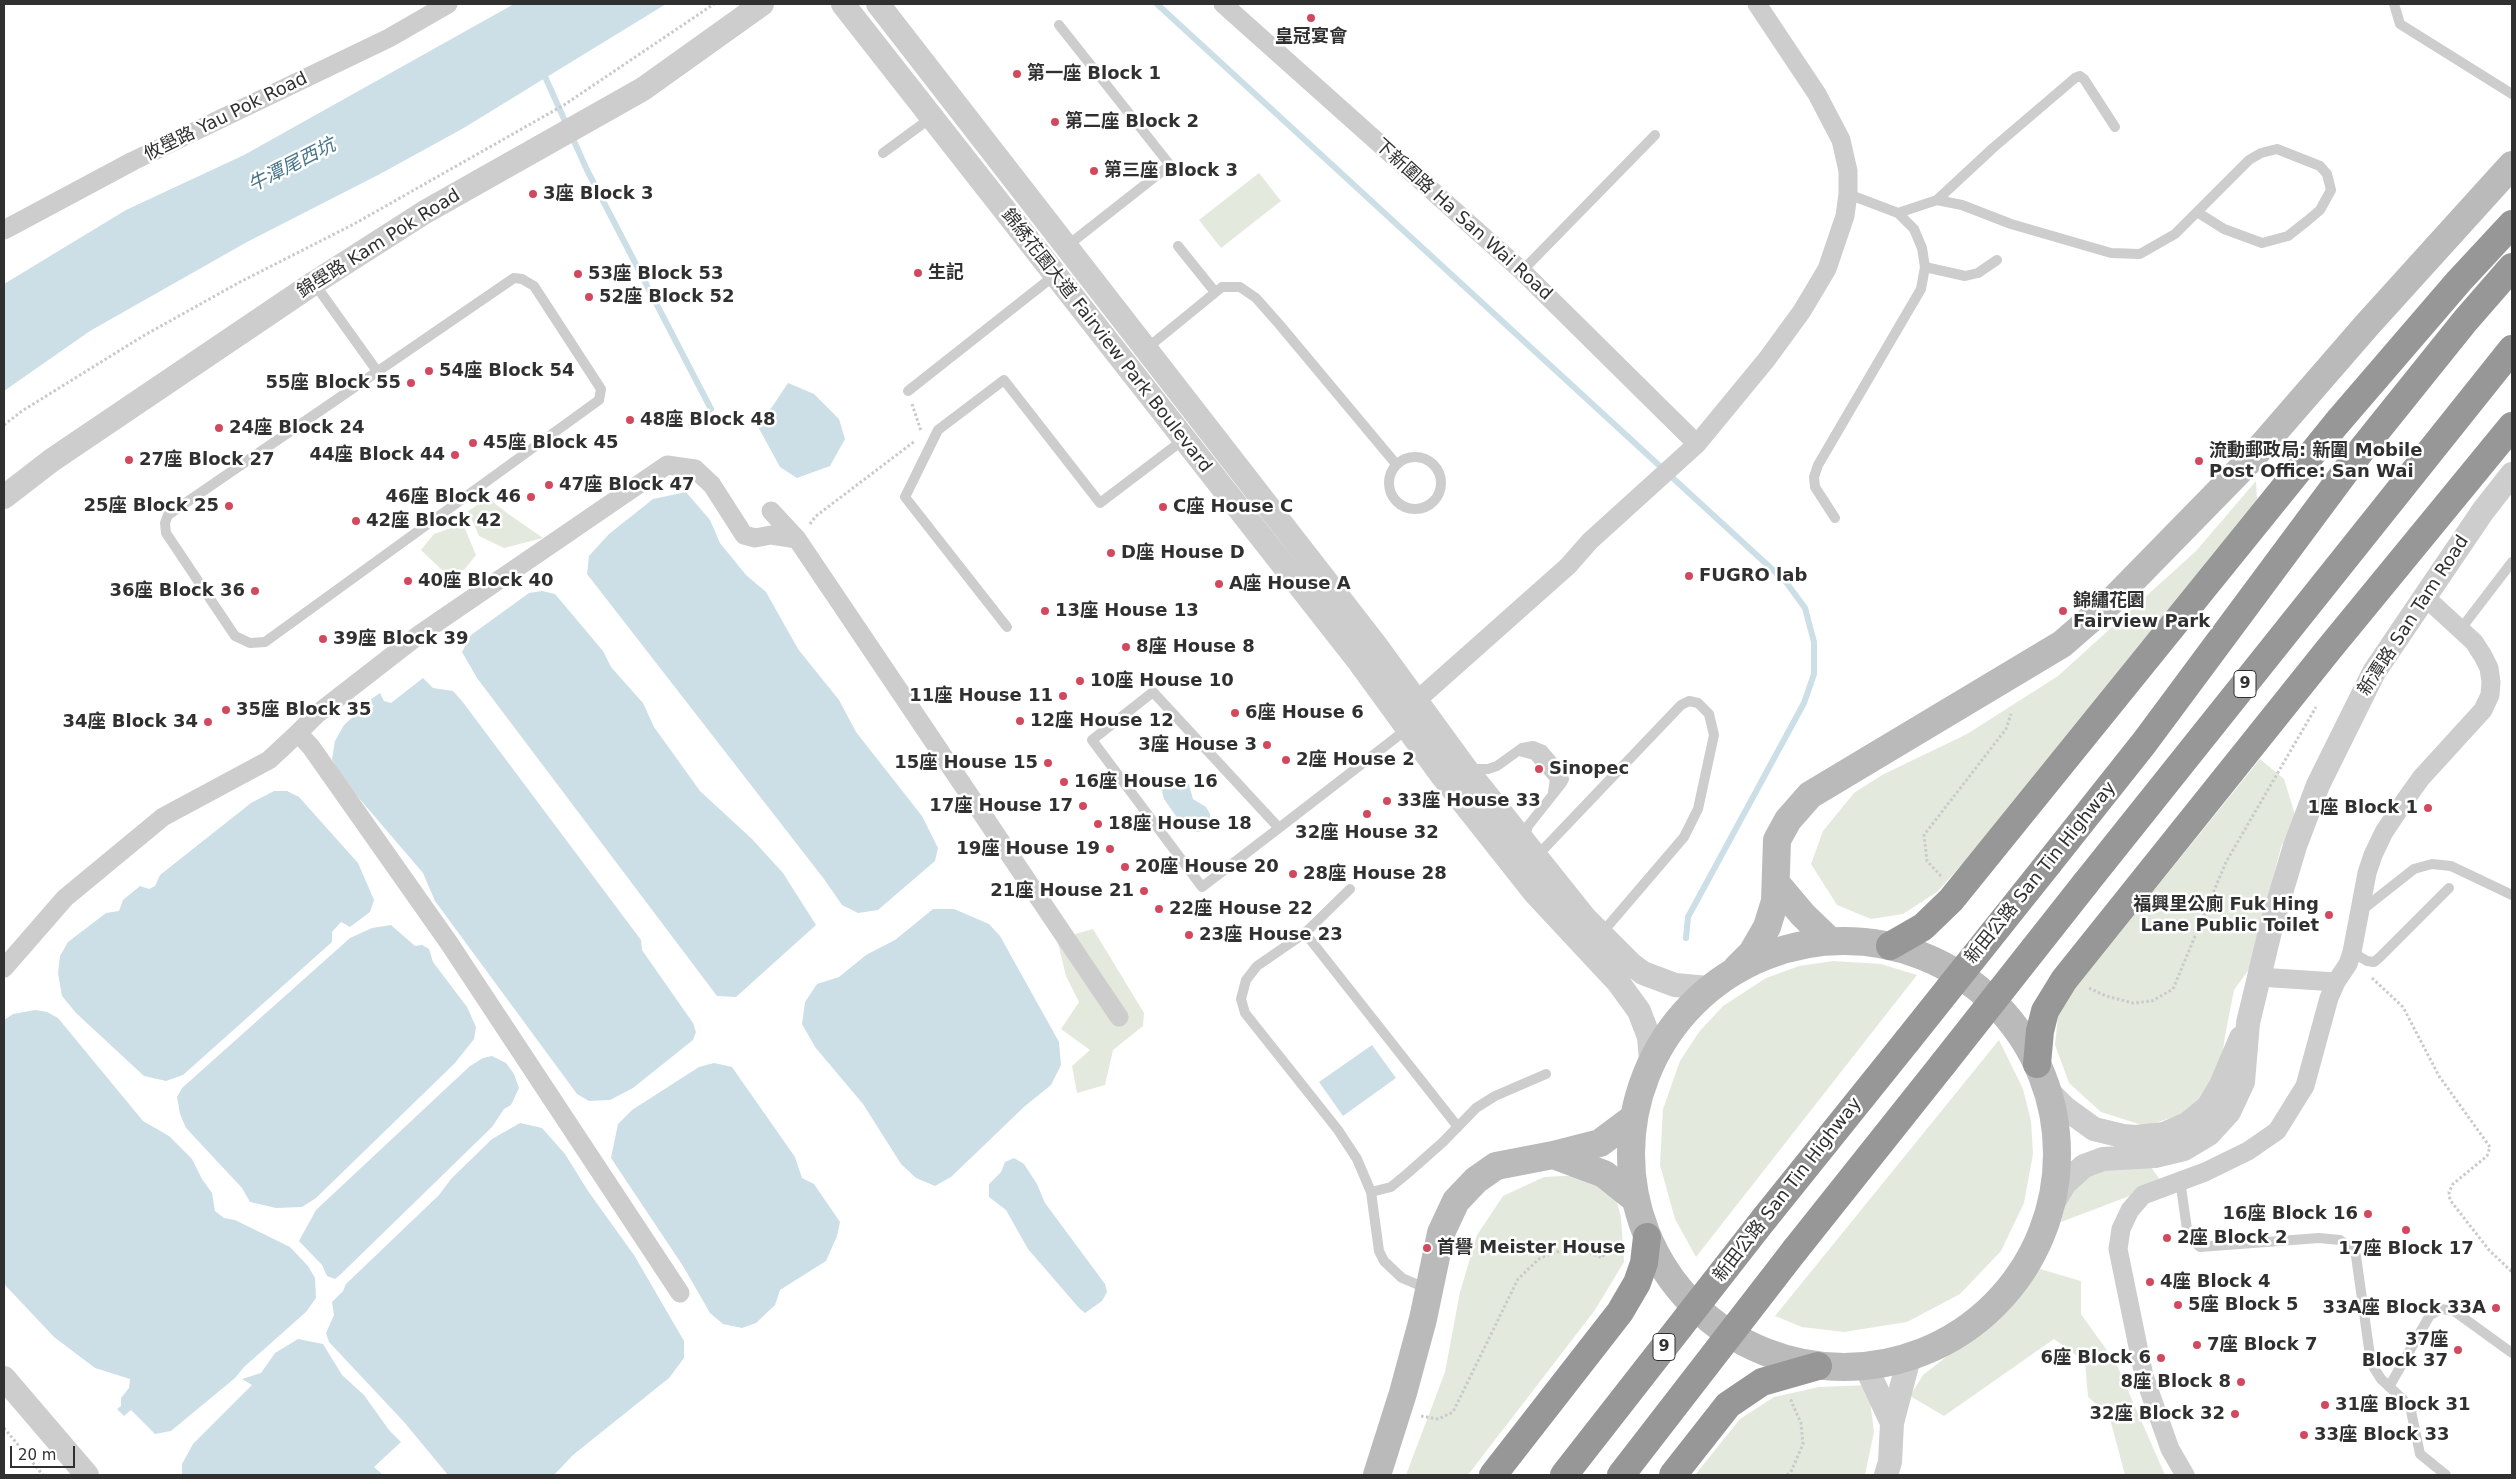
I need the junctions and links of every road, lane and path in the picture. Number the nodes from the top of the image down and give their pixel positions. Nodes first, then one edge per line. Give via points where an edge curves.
1 (448, 4) edge
2 (714, 4) edge
3 (762, 4) edge
4 (843, 4) edge
5 (878, 4) edge
6 (1223, 4) edge
7 (1757, 4) edge
8 (2394, 4) edge
9 (1059, 25) dead end
10 (2512, 94) edge
11 (932, 117) junction
12 (2115, 127) dead end
13 (1655, 135) dead end
14 (883, 153) dead end
15 (2512, 165) edge
16 (1848, 194) junction
17 (1937, 200) junction
18 (2197, 212) junction
19 (1898, 213) junction
20 (2512, 224) edge
21 (4, 230) edge
22 (1066, 246) junction
23 (1178, 246) dead end
24 (1997, 260) dead end
25 (1925, 267) junction
26 (2512, 267) edge
27 (1522, 270) junction
28 (1055, 275) junction
29 (314, 283) junction
30 (1215, 292) junction
31 (1146, 349) junction
32 (2512, 350) edge
33 (377, 371) junction
34 (908, 391) joint
35 (4, 425) edge
36 (2512, 426) edge
37 (1183, 440) junction
38 (1697, 444) junction
39 (1396, 464) junction
40 (2512, 474) edge
41 (4, 497) edge
42 (771, 511) dead end
43 (1835, 518) dead end
44 (797, 539) junction
45 (2512, 562) edge
46 (2424, 596) junction
47 (1008, 628) dead end
48 (2460, 630) junction
49 (2321, 698) dead end
50 (2011, 714) dead end
51 (1414, 717) junction
52 (298, 733) junction
53 (1466, 769) junction
54 (1279, 828) junction
55 (1530, 850) junction
56 (1941, 876) dead end
57 (1776, 883) junction
58 (2449, 888) dead end
59 (1350, 889) dead end
60 (2512, 895) edge
61 (2362, 910) junction
62 (1305, 933) junction
63 (1601, 934) junction
64 (1830, 941) junction
65 (1890, 946) junction
66 (2350, 958) junction
67 (4, 968) edge
68 (1736, 969) junction
69 (2259, 977) junction
70 (2336, 982) junction
71 (2087, 986) dead end
72 (1708, 988) junction
73 (1119, 1017) dead end
74 (2248, 1023) junction
75 (1650, 1060) junction
76 (2037, 1064) junction
77 (1546, 1074) dead end
78 (2047, 1090) junction
79 (1632, 1119) junction
80 (1458, 1127) junction
81 (1553, 1155) junction
82 (2180, 1180) junction
83 (1371, 1192) junction
84 (1634, 1198) junction
85 (2052, 1204) junction
86 (1647, 1237) junction
87 (1602, 1258) dead end
88 (2512, 1272) edge
89 (1429, 1286) junction
90 (680, 1293) dead end
91 (2512, 1353) edge
92 (1908, 1358) junction
93 (1818, 1366) junction
94 (1866, 1367) junction
95 (4, 1378) edge
96 (2389, 1387) junction
97 (1791, 1401) dead end
98 (1418, 1416) dead end
99 (1892, 1423) junction
100 (4, 1428) edge
101 (84, 1474) edge
102 (43, 1475) edge
103 (1377, 1475) edge
104 (1492, 1475) edge
105 (1564, 1475) edge
106 (1620, 1475) edge
107 (1673, 1475) edge
108 (1787, 1475) edge
109 (1886, 1475) edge
110 (2185, 1475) edge
111 (2446, 1475) edge

1 - 21 street, 攸壆路 Yau Pok Road via 389,38 133,161
2 - 35 path via 564,105 354,224 143,336
3 - 29 street, 錦壆路 Kam Pok Road via 643,89 425,212
4 - 11 street, 錦綉花園大道 Fairview Park Boulevard
5 - 22 street, 錦綉花園大道 Fairview Park Boulevard
6 - 27 street, 下新圍路 Ha San Wai Road
7 - 16 street via 1817,94 1841,140 1848,171
8 - 10 lane via 2400,24
9 - 22 lane via 1170,165
11 - 14 lane
11 - 28 street, 錦綉花園大道 Fairview Park Boulevard
12 - 17 lane via 2084,79 2080,76 2075,78
13 - 27 lane
15 - 57 main road via 2249,461 2115,598 2062,644 1810,795 1788,820 1777,840
16 - 19 lane
16 - 38 street via 1839,238 1827,269 1802,311
17 - 18 lane via 1962,205 2011,224 2111,253 2140,254 2175,234
17 - 19 lane
18 - 18 lane via 2249,160 2261,152 2277,149 2320,166 2327,174 2331,190 2320,210 2288,236 2262,243 2224,229
19 - 25 lane via 1914,229
20 - 65 highway via 2336,424 1952,900 1923,926
22 - 31 street, 錦綉花園大道 Fairview Park Boulevard
23 - 30 lane
24 - 25 lane via 1978,273 1965,276
25 - 43 lane via 1921,289 1818,465 1815,488
26 - 105 highway, 新田公路 San Tin Highway / 9, bridge via 2363,448 2144,743
27 - 38 street, 下新圍路 Ha San Wai Road
28 - 34 lane
28 - 37 street, 錦綉花園大道 Fairview Park Boulevard
29 - 33 lane
29 - 41 street, 錦壆路 Kam Pok Road via 60,455
30 - 31 lane
30 - 39 lane via 1222,287 1240,287 1256,298
31 - 51 street, 錦綉花園大道 Fairview Park Boulevard via 1375,644
32 - 106 highway, 9, bridge via 2084,884
33 - 33 lane via 514,278 534,286 601,388 601,394 594,404 265,642 243,641 235,636 166,533 168,515
34 - 44 path via 922,436 816,516
36 - 76 highway via 2064,980 2045,1010
37 - 47 lane via 1100,503 1004,380 938,430 905,497
37 - 51 street, 錦綉花園大道 Fairview Park Boulevard
38 - 51 street via 1590,541
39 - 39 lane via 1410,456 1425,458 1437,466 1442,481 1439,495 1428,506 1414,509 1399,504 1390,492 1389,477
40 - 46 street, 新潭路 San Tam Road
42 - 44 street
44 - 52 street via 744,535 712,484 695,469 667,465 420,634 317,714
44 - 73 street
45 - 48 lane
46 - 48 street
46 - 69 street, 新潭路 San Tam Road via 2374,672 2318,786 2283,883
48 - 61 street via 2474,642 2490,668 2490,695 2483,710 2421,778 2384,832 2367,873
49 - 71 path via 2226,862 2172,989 2152,1001 2133,1002 2106,996
50 - 56 path via 2006,729 1924,835 1926,861
51 - 53 street, 錦綉花園大道 Fairview Park Boulevard
51 - 54 lane
51 - 75 street, 錦綉花園大道 Fairview Park Boulevard via 1440,773 1535,893 1618,982 1639,1010 1649,1037
52 - 67 street via 269,760 163,817 66,898
52 - 90 street via 450,943
53 - 55 street, 錦綉花園大道 Fairview Park Boulevard
53 - 55 lane via 1497,766 1518,751 1533,746 1540,748 1561,771 1564,779 1528,826
54 - 54 lane via 1202,887 1092,740 1153,692
55 - 63 street, 錦綉花園大道 Fairview Park Boulevard
55 - 63 lane via 1681,705 1689,701 1698,703 1708,714 1714,735 1698,810 1684,837
57 - 64 main road via 1803,916
57 - 68 main road via 1775,902 1767,927 1752,953
58 - 66 lane via 2374,962
59 - 62 lane
60 - 61 lane via 2451,866 2432,864 2414,869
61 - 66 street
62 - 80 lane
62 - 83 lane via 1256,966 1246,980 1241,999 1245,1014 1338,1130 1357,1160
63 - 72 street, 錦綉花園大道 Fairview Park Boulevard via 1642,973 1675,986
64 - 65 main road
64 - 68 main road via 1792,947
65 - 76 main road via 1931,959 1980,990 2012,1022
66 - 70 street
66 - 88 path via 2403,1007 2439,1076 2490,1147 2487,1156 2452,1184 2450,1200 2489,1250
68 - 72 main road
69 - 70 street
69 - 74 street, 新潭路 San Tam Road
70 - 82 street via 2305,1086 2277,1131 2248,1151
72 - 75 main road via 1681,1014
74 - 78 street, 新潭路 San Tam Road via 2208,1107 2187,1124 2164,1134 2136,1137 2094,1129
74 - 85 street, 新潭路 San Tam Road via 2243,1082 2229,1112 2209,1134 2170,1154 2092,1162 2075,1171
75 - 79 main road
76 - 78 main road
77 - 80 lane via 1489,1100 1476,1108
78 - 85 main road via 2057,1141 2058,1166
79 - 81 main road via 1600,1143
79 - 84 main road via 1629,1158
80 - 83 lane via 1391,1187
81 - 84 main road via 1604,1174
81 - 89 main road via 1496,1166 1476,1180 1456,1201 1441,1233
82 - 96 lane via 2188,1236 2200,1247 2319,1238 2340,1240 2353,1249 2371,1363
82 - 110 street via 2143,1195 2130,1210 2121,1229 2118,1249 2144,1376 2170,1449
83 - 89 lane via 1379,1251 1384,1261 1402,1278
84 - 86 main road
85 - 92 main road via 2038,1246 2022,1274 1999,1302 1968,1329
86 - 93 main road via 1662,1267 1687,1300 1730,1335 1770,1355
86 - 104 highway via 1644,1263 1637,1283 1620,1312
87 - 98 path via 1574,1246 1540,1258 1518,1279 1453,1412 1438,1419
89 - 103 main road via 1403,1393
91 - 96 lane via 2454,1311 2441,1310 2430,1315
92 - 94 main road
92 - 99 street
93 - 94 main road
93 - 107 highway via 1762,1382 1728,1405
94 - 99 street
95 - 101 street
96 - 111 lane via 2410,1406 2420,1454
97 - 108 path via 1801,1423 1803,1444
99 - 109 street
100 - 102 path

